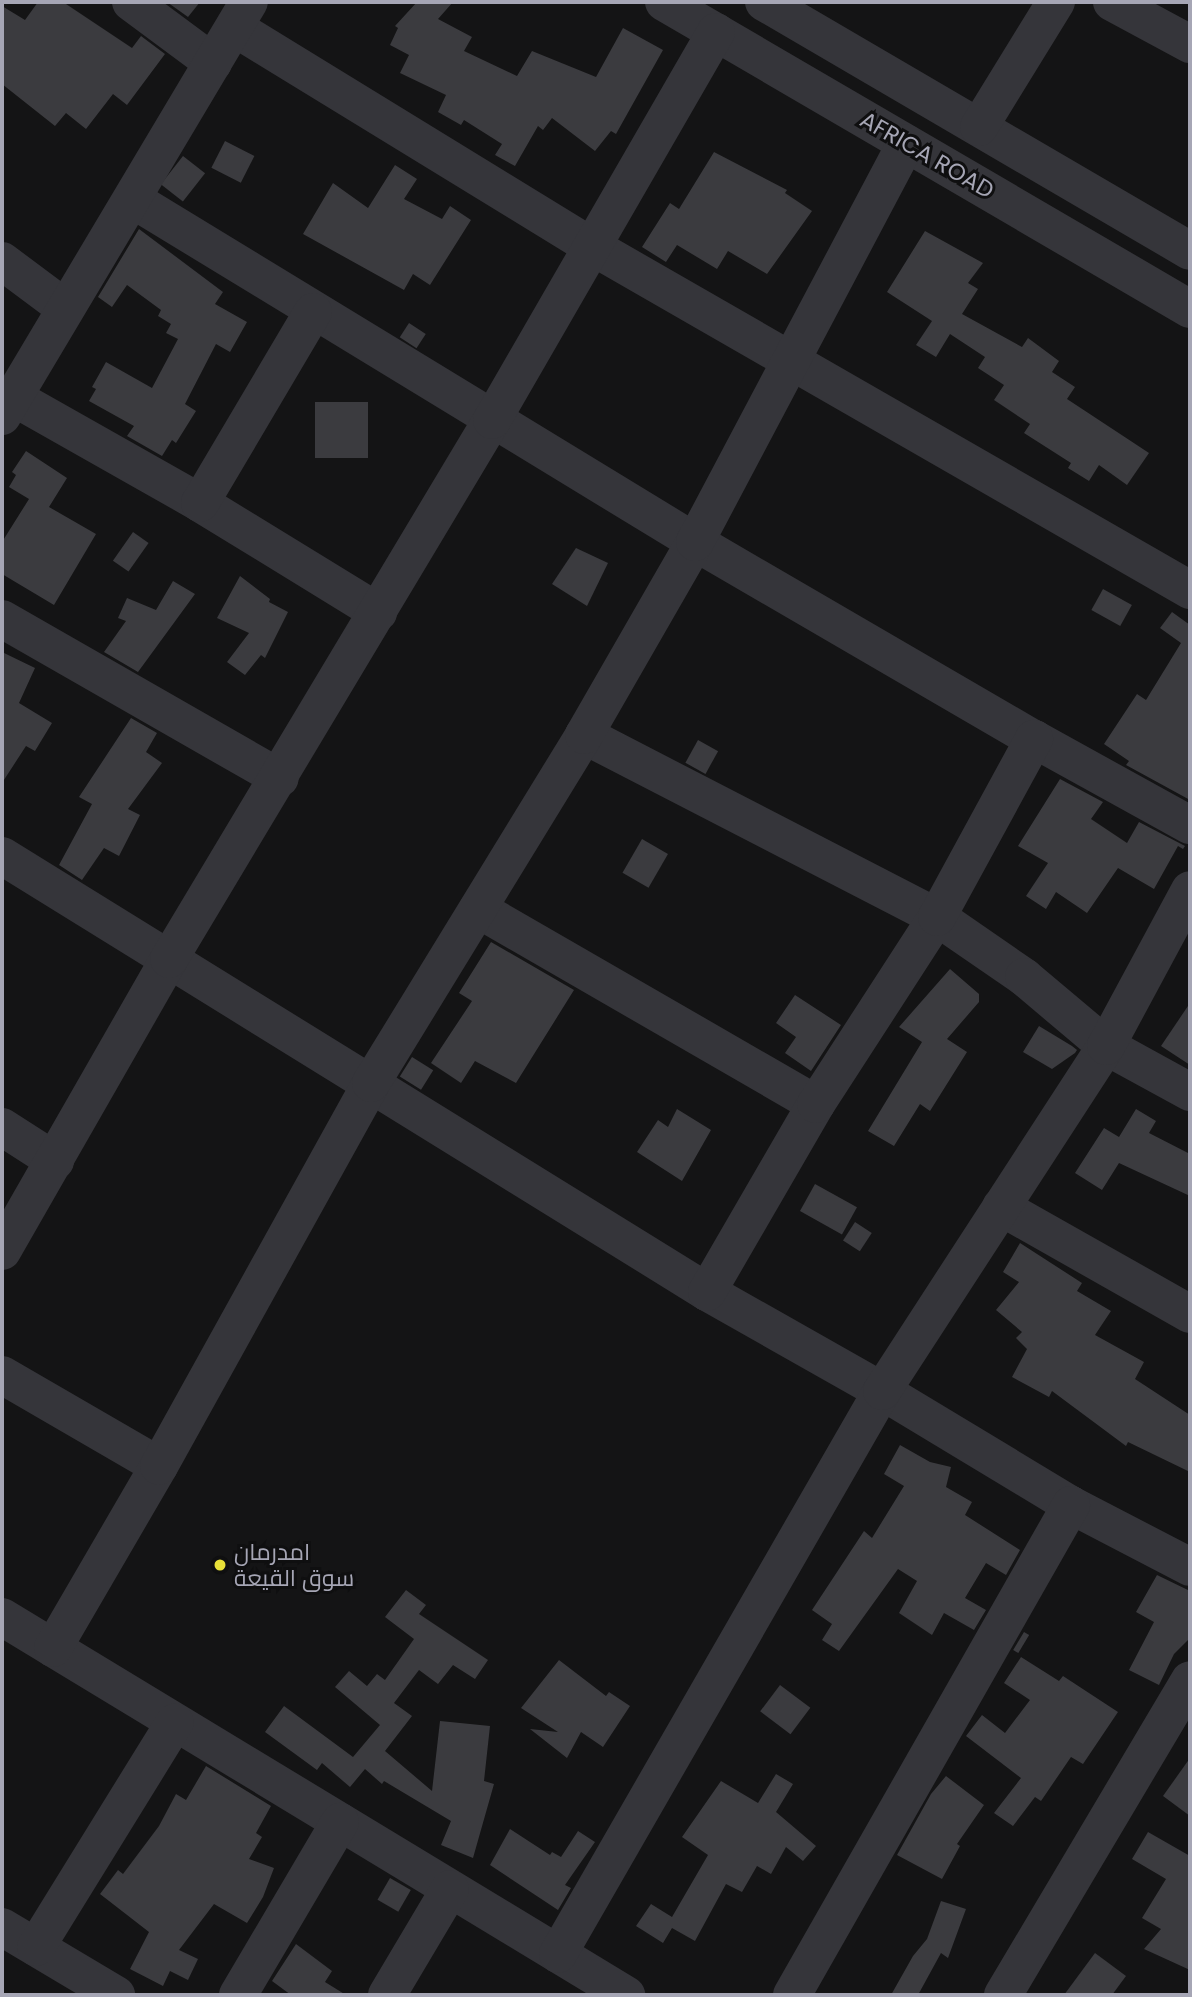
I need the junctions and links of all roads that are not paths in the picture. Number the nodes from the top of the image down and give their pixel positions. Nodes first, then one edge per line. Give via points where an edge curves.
1 (131, 2) edge
2 (663, 2) edge
3 (764, 2) edge
4 (1056, 2) edge
5 (1112, 2) edge
6 (808, 13) edge
7 (242, 15) edge
8 (716, 32) junction
9 (1190, 44) edge
10 (213, 63) junction
11 (979, 127) junction
12 (906, 143) junction
13 (132, 199) junction
14 (593, 247) junction
15 (1190, 251) edge
16 (2, 261) edge
17 (65, 308) junction
18 (1190, 309) edge
19 (313, 312) junction
20 (793, 361) junction
21 (8, 407) edge
22 (492, 420) junction
23 (200, 503) junction
24 (695, 542) junction
25 (1190, 590) edge
26 (378, 612) junction
27 (2, 619) edge
28 (584, 735) junction
29 (1034, 740) junction
30 (280, 778) junction
31 (1190, 825) edge
32 (2, 856) edge
33 (1190, 890) edge
34 (478, 909) junction
35 (937, 917) junction
36 (169, 959) junction
37 (1106, 1046) junction
38 (371, 1083) junction
39 (1190, 1092) edge
40 (816, 1104) junction
41 (2, 1127) edge
42 (55, 1161) junction
43 (1001, 1207) junction
44 (2, 1251) edge
45 (707, 1292) junction
46 (1190, 1314) edge
47 (2, 1375) edge
48 (882, 1391) junction
49 (159, 1466) junction
50 (1071, 1505) junction
51 (1190, 1567) edge
52 (2, 1617) edge
53 (53, 1648) junction
54 (1190, 1681) edge
55 (175, 1722) junction
56 (340, 1822) junction
57 (450, 1889) junction
58 (2, 1927) edge
59 (36, 1947) junction
60 (558, 1954) junction
61 (603, 1989) edge
62 (116, 1995) edge
63 (238, 1995) edge
64 (387, 1995) edge
65 (792, 1995) edge
66 (1003, 1995) edge

1 - 10 street
2 - 8 street, AFRICA ROAD
3 - 6 street
4 - 11 street
5 - 9 street
6 - 11 street
7 - 10 street
7 - 14 street
8 - 12 street, AFRICA ROAD
8 - 14 street
10 - 13 street
11 - 15 street
12 - 18 street, AFRICA ROAD
12 - 20 street
13 - 17 street
13 - 19 street
14 - 20 street
14 - 22 street
16 - 17 street
17 - 21 street
19 - 22 street
19 - 23 street
20 - 24 street
20 - 25 street
21 - 23 street
22 - 24 street
22 - 26 street
23 - 26 street
24 - 28 street
24 - 29 street
26 - 30 street
27 - 30 street
28 - 34 street
28 - 35 street
29 - 31 street
29 - 35 street
30 - 36 street
32 - 36 street
33 - 37 street
34 - 38 street
34 - 40 street
35 - 37 street via 1024,977
35 - 40 street
36 - 38 street
36 - 42 street
37 - 39 street
37 - 43 street
38 - 45 street
38 - 49 street
40 - 45 street
41 - 42 street
42 - 44 street
43 - 46 street
43 - 48 street
45 - 48 street
47 - 49 street
48 - 50 street
48 - 60 street
49 - 53 street
50 - 51 street
50 - 65 street
52 - 53 street
53 - 55 street
54 - 66 street
55 - 56 street
55 - 59 street
56 - 57 street
56 - 63 street
57 - 60 street
57 - 64 street
58 - 59 street
59 - 62 street
60 - 61 street

